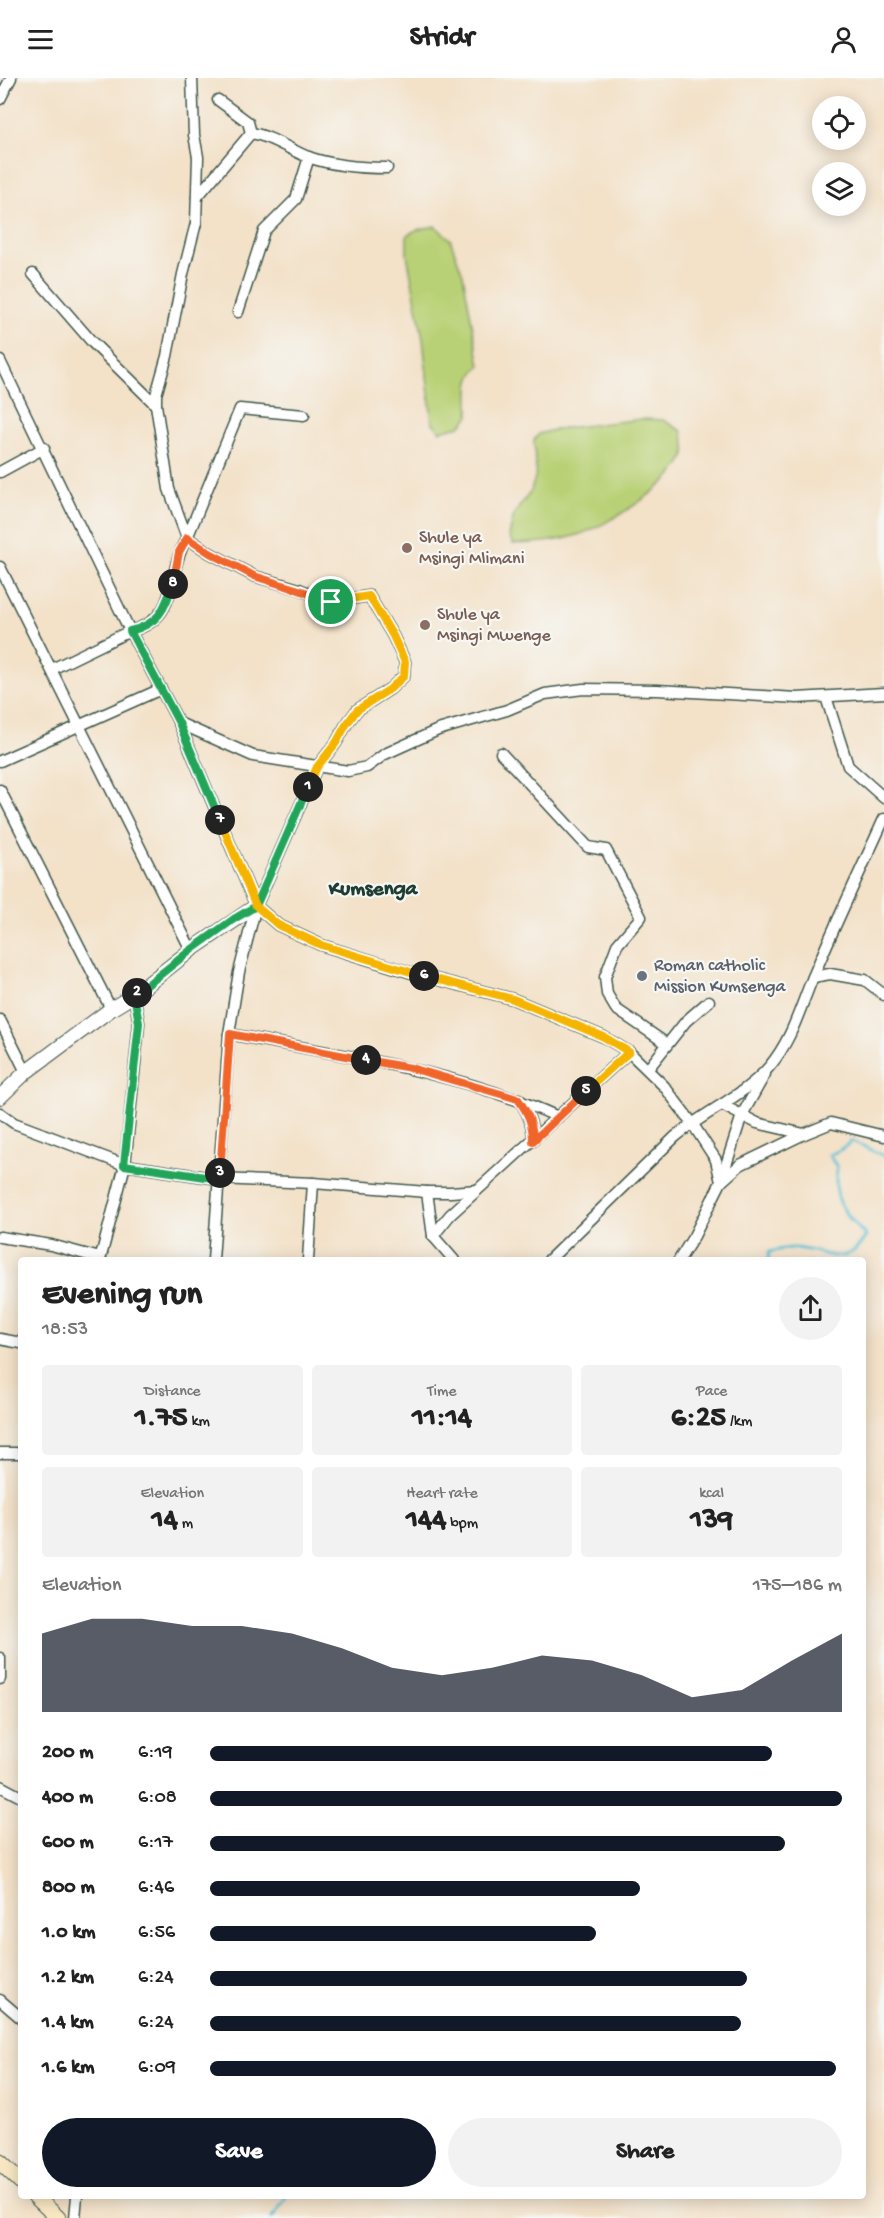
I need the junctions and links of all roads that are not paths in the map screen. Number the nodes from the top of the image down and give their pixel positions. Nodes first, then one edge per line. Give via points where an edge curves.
1 (11, 78) edge
2 (192, 78) edge
3 (0, 99) edge
4 (218, 100) dead end
5 (251, 133) junction
6 (309, 157) junction
7 (387, 168) dead end
8 (197, 197) junction
9 (33, 274) dead end
10 (238, 312) dead end
11 (0, 361) edge
12 (156, 405) junction
13 (304, 415) dead end
14 (44, 448) junction
15 (0, 472) edge
16 (187, 538) junction
17 (0, 567) edge
18 (130, 631) junction
19 (52, 669) junction
20 (161, 689) junction
21 (884, 693) edge
22 (826, 697) junction
23 (179, 723) junction
24 (80, 725) junction
25 (501, 753) dead end
26 (0, 761) edge
27 (317, 767) junction
28 (0, 790) edge
29 (884, 798) edge
30 (3, 803) edge
31 (884, 819) edge
32 (256, 906) junction
33 (191, 950) junction
34 (813, 976) junction
35 (134, 995) junction
36 (884, 995) edge
37 (709, 1001) dead end
38 (111, 1010) junction
39 (0, 1020) edge
40 (230, 1034) junction
41 (668, 1044) junction
42 (629, 1052) junction
43 (768, 1068) junction
44 (648, 1069) junction
45 (26, 1072) junction
46 (0, 1097) edge
47 (518, 1099) junction
48 (722, 1105) junction
49 (0, 1113) edge
50 (742, 1115) junction
51 (558, 1117) junction
52 (692, 1122) junction
53 (804, 1134) junction
54 (884, 1136) edge
55 (533, 1141) junction
56 (124, 1165) junction
57 (219, 1179) junction
58 (721, 1182) junction
59 (313, 1183) junction
60 (477, 1190) junction
61 (427, 1192) junction
62 (433, 1236) junction
63 (0, 1237) edge
64 (93, 1257) edge
65 (101, 1257) edge
66 (213, 1257) edge
67 (308, 1257) edge
68 (451, 1257) edge
69 (552, 1257) edge
70 (681, 1257) edge
71 (0, 1339) edge
72 (18, 1342) edge
73 (0, 1453) edge
74 (18, 1453) edge
75 (0, 1658) edge
76 (0, 1678) edge
77 (0, 1786) edge
78 (18, 1795) edge
79 (0, 2000) edge
80 (18, 2015) edge
81 (0, 2162) edge
82 (18, 2179) edge
83 (38, 2199) edge
84 (77, 2199) edge
85 (58, 2218) edge
86 (75, 2218) edge

1 - 3 street
2 - 8 street
4 - 5 street via 248,122
5 - 6 street
5 - 8 street
6 - 7 street via 354,168
6 - 10 street via 296,199 264,231
8 - 12 street via 196,223
9 - 12 street via 92,342
11 - 14 street
12 - 16 street via 169,489
13 - 16 street via 240,409
14 - 15 street
14 - 18 street
16 - 18 street via 157,619
16 - 27 street via 254,576 331,602 369,596 393,636 405,662 404,676 357,710
17 - 19 street
18 - 19 street
18 - 20 street
19 - 24 street
20 - 23 street
20 - 24 street
21 - 22 street
22 - 27 street via 583,689 545,694 507,710 438,730 385,754 367,767 348,771
22 - 29 street via 848,766
23 - 27 street via 253,756
23 - 32 street
24 - 26 street
24 - 33 street
25 - 41 street via 588,847 606,850 641,917 617,945 605,977 607,994 616,1009
27 - 32 street
28 - 30 street
30 - 38 street
31 - 34 street
32 - 33 street
32 - 40 street via 239,972
32 - 42 street via 278,925 321,945 513,999 604,1037
33 - 35 street
34 - 36 street via 830,974 866,980
34 - 43 street via 789,1039
35 - 38 street
35 - 56 street via 139,1023
37 - 41 street
38 - 45 street
39 - 45 street
40 - 47 street via 411,1068
40 - 57 street
41 - 44 street
42 - 44 street
42 - 51 street
43 - 48 street
43 - 50 street
44 - 52 street
45 - 46 street
47 - 51 street
47 - 55 street via 530,1116
48 - 50 street
48 - 52 street
49 - 56 street via 14,1123
50 - 53 street via 757,1123
50 - 58 street
51 - 55 street
52 - 58 street via 716,1160
52 - 69 street
53 - 54 street via 831,1123
53 - 58 street via 740,1165
55 - 60 street
56 - 57 street
56 - 65 street
57 - 59 street
57 - 66 street
58 - 70 street
59 - 61 street
59 - 67 street
60 - 61 street
60 - 62 street
61 - 62 street
62 - 68 street
63 - 64 street
71 - 72 street
73 - 74 street
75 - 76 street
77 - 78 street
79 - 80 street
81 - 82 main road
83 - 85 main road
84 - 86 street

